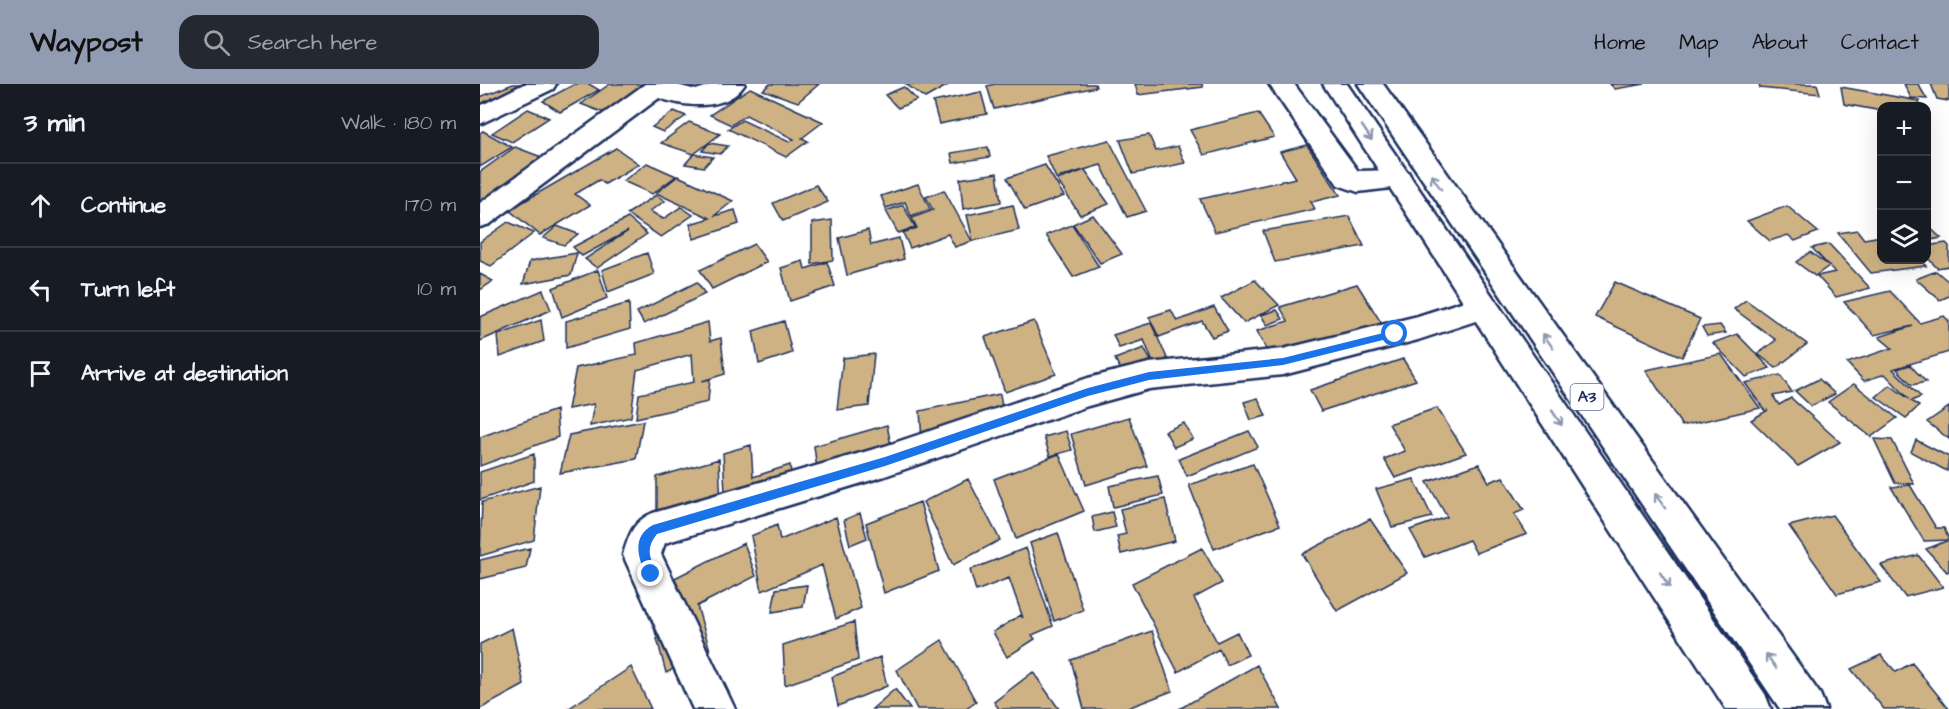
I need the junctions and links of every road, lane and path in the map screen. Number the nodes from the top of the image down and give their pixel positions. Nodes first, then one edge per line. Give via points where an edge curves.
1 (544, 84) edge
2 (734, 84) edge
3 (1281, 84) edge
4 (1335, 84) edge
5 (1370, 84) edge
6 (659, 86) edge
7 (480, 116) edge
8 (1398, 179) junction
9 (480, 217) edge
10 (1483, 306) junction
11 (714, 709) edge
12 (1750, 709) edge
13 (1805, 709) edge

1 - 7 main road
2 - 6 main road via 700,100 687,100
3 - 8 main road via 1348,178 1358,183
4 -> 8 main road, A3
13 -> 5 main road, A3
6 - 9 main road
8 - 10 main road, A3
10 - 11 main road via 1418,328 1283,362 1149,376 1088,392 885,461 653,530 642,555
10 -> 12 main road, A3

